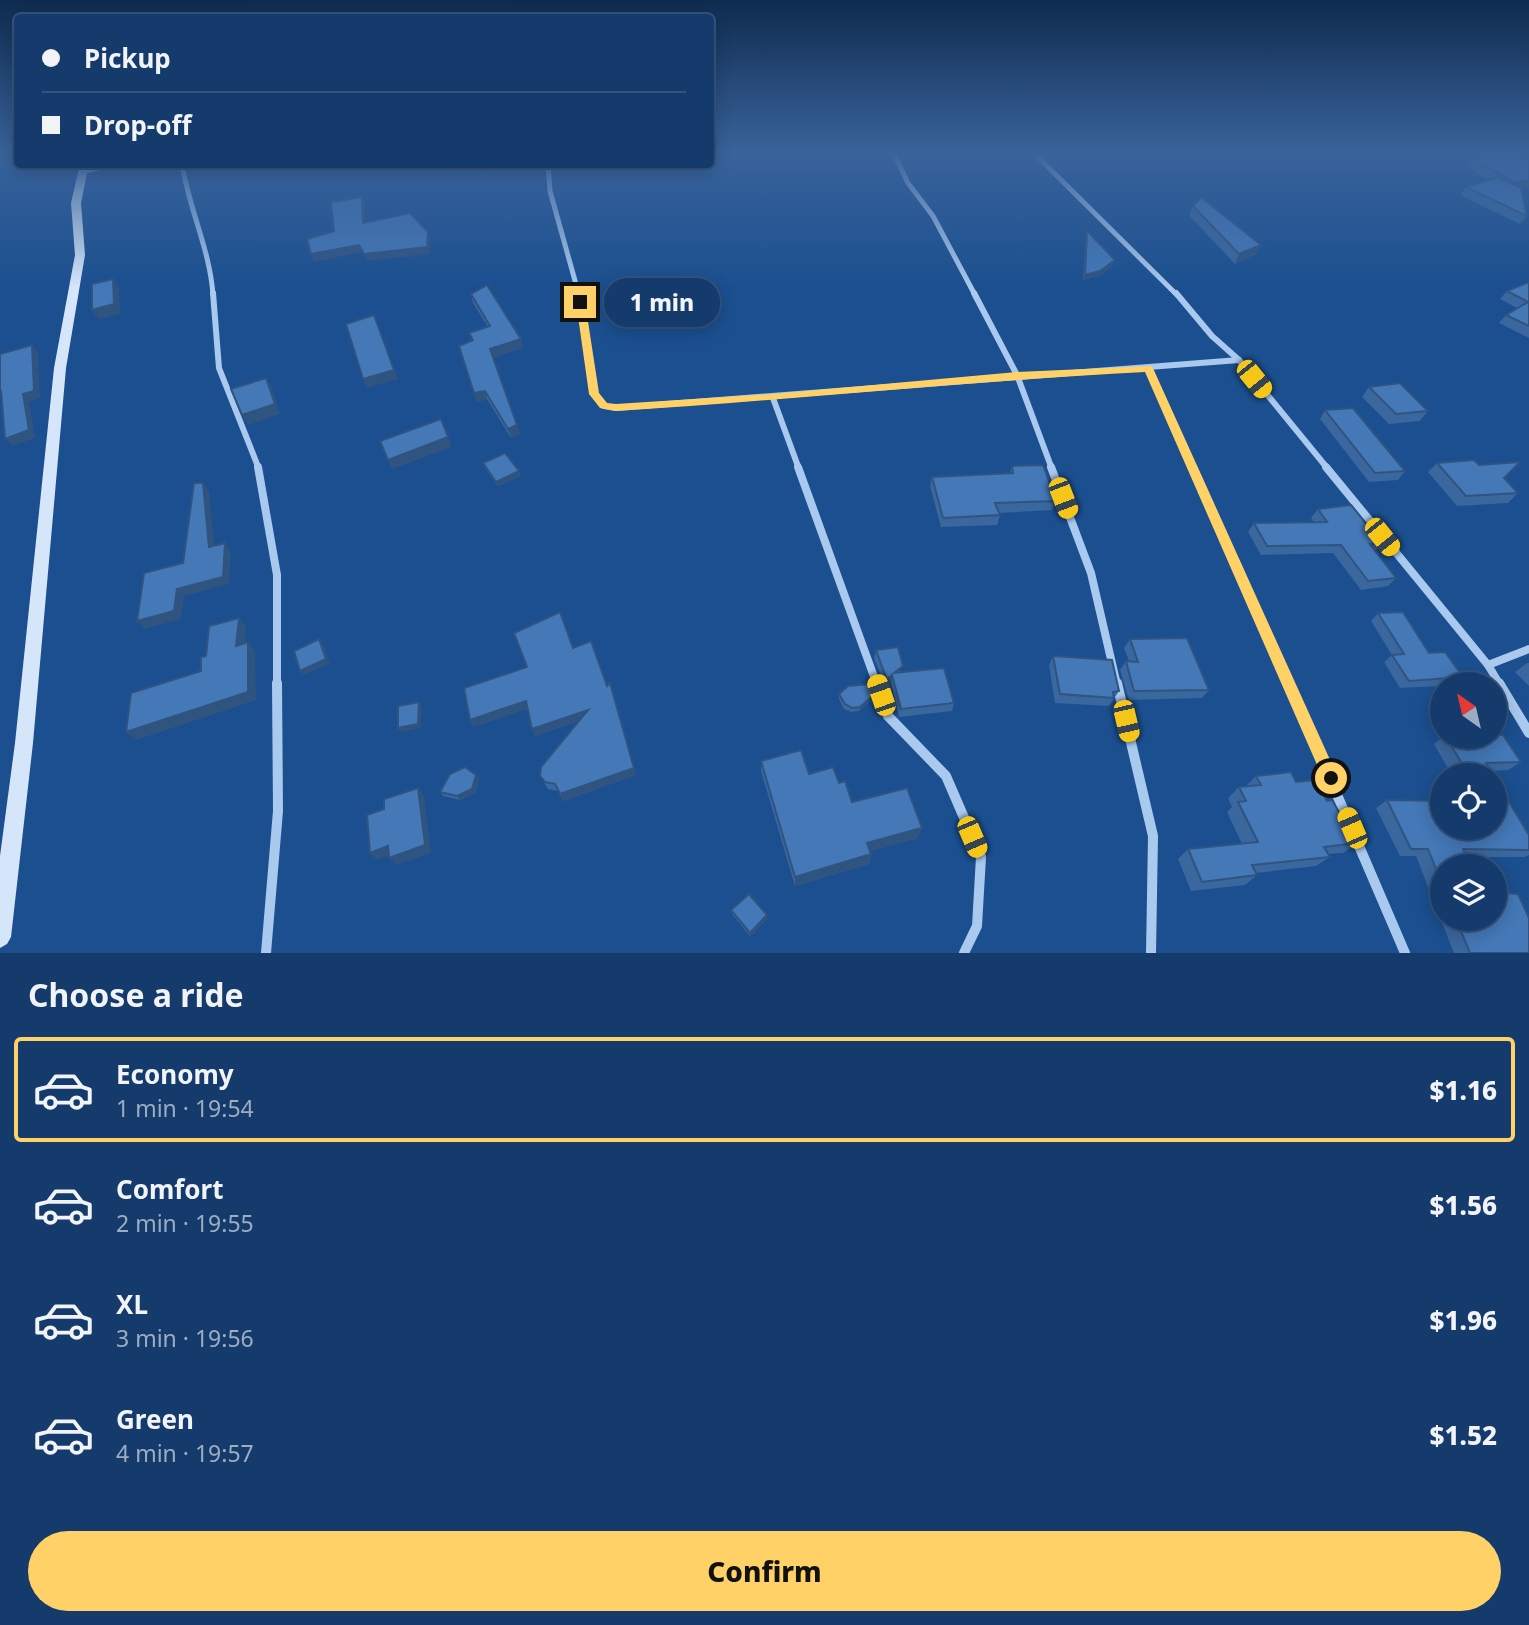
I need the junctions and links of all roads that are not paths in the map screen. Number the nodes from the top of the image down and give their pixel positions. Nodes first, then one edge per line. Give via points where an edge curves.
1 (77, 198) edge
2 (188, 198) edge
3 (552, 198) edge
4 (920, 198) edge
5 (1081, 198) edge
6 (1239, 360) junction
7 (1149, 368) junction
8 (1017, 375) junction
9 (773, 398) junction
10 (1529, 649) edge
11 (1488, 665) junction
12 (1529, 733) edge
13 (0, 937) edge
14 (266, 953) edge
15 (964, 953) edge
16 (1151, 953) edge
17 (1405, 953) edge

1 - 13 street via 80,255 60,368 24,743
2 - 14 street via 211,265 219,368 260,472 277,575 278,811
3 - 9 street via 577,280 594,394 604,406
4 - 8 street
5 - 6 street
6 - 7 street
6 - 11 street
7 - 8 street
7 - 17 street
8 - 9 street
8 - 16 street via 1091,573 1153,836
9 - 15 street via 888,716 946,776 981,857 977,926
10 - 11 street
11 - 12 street

